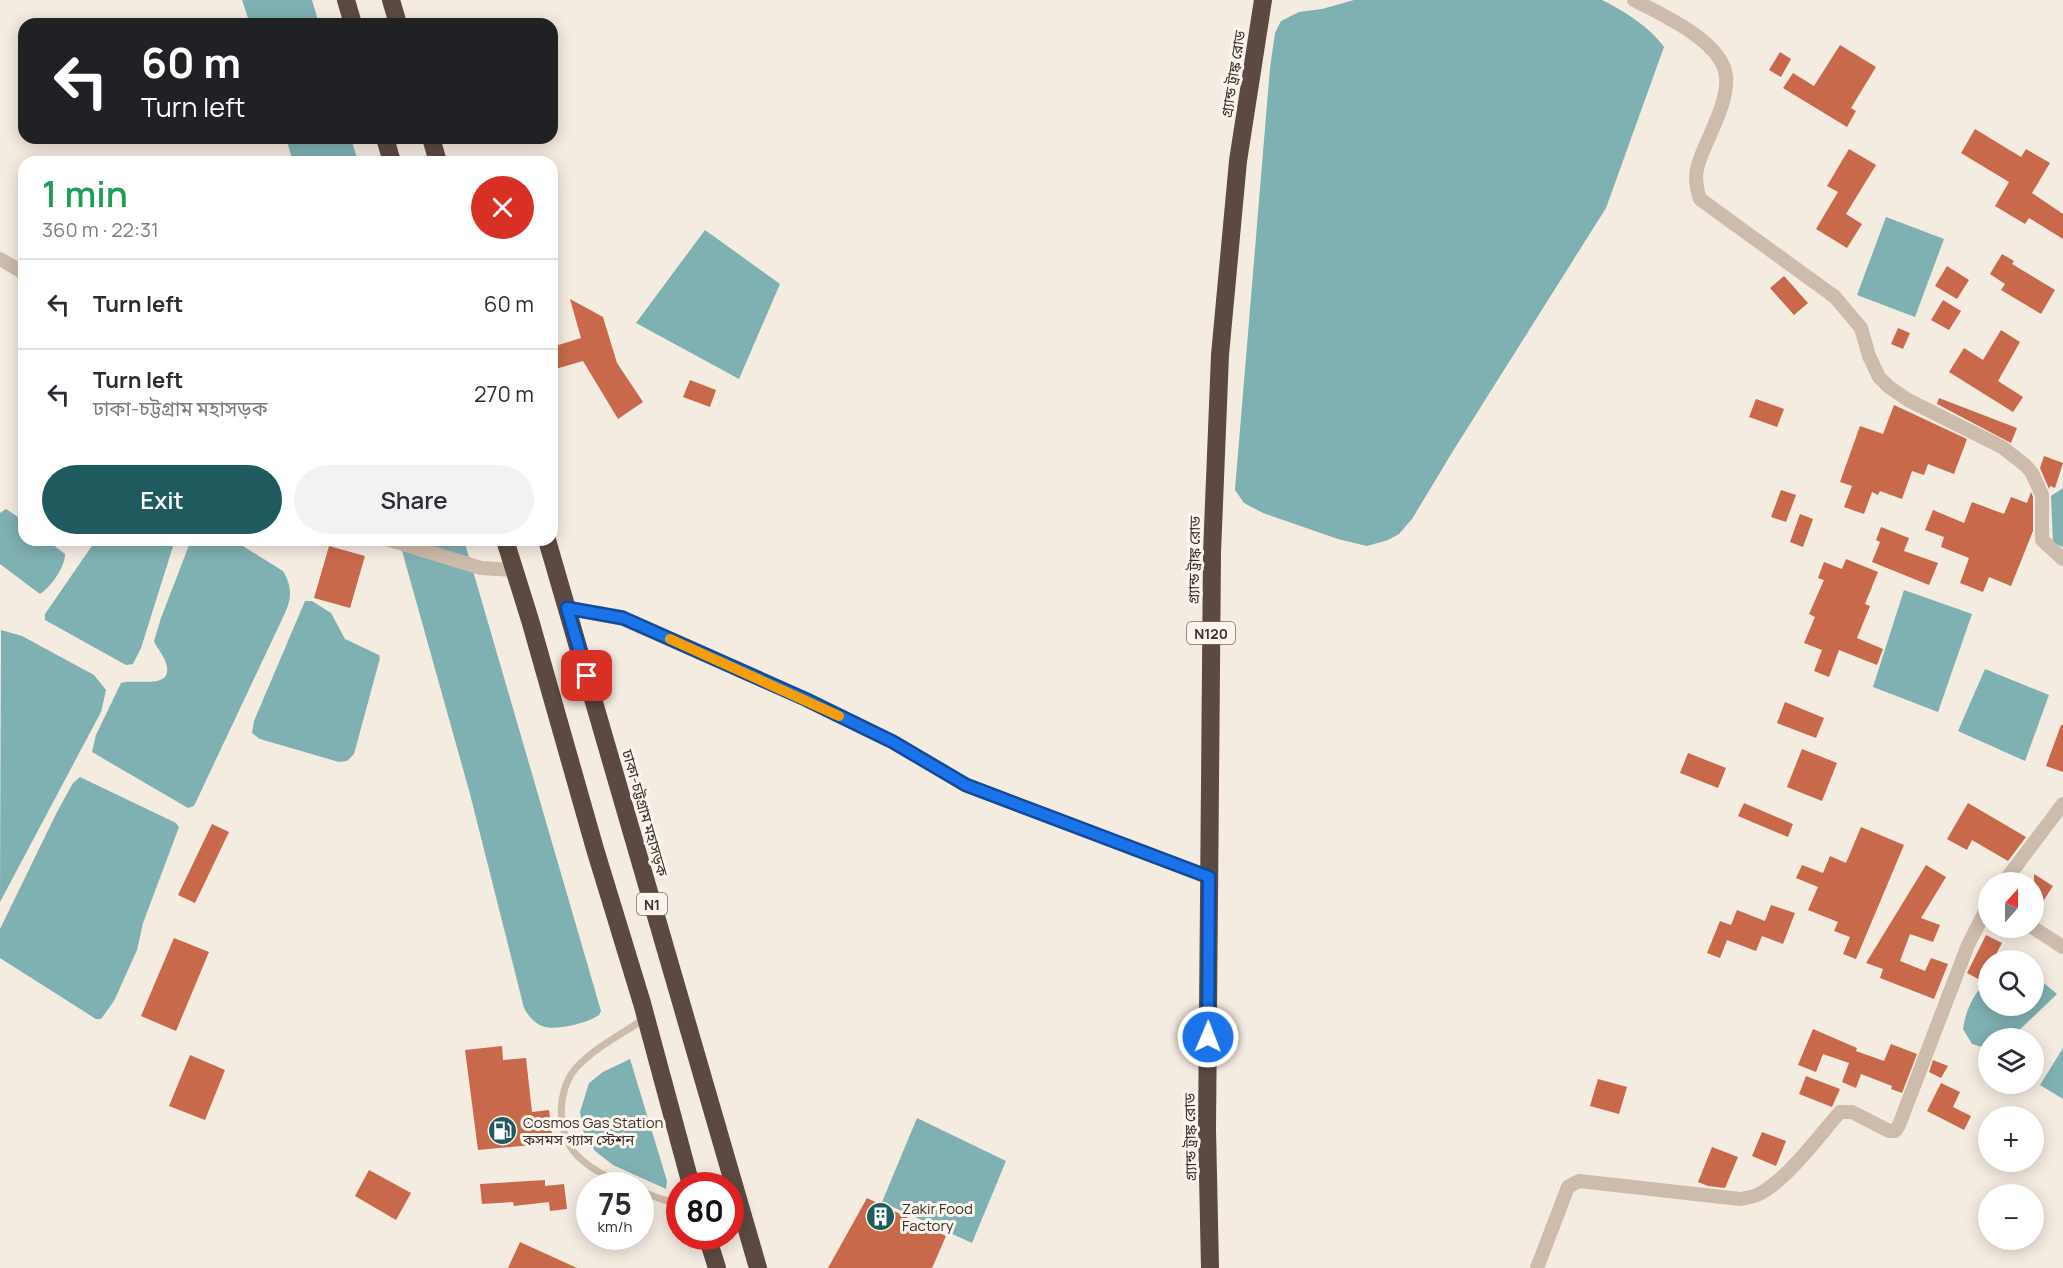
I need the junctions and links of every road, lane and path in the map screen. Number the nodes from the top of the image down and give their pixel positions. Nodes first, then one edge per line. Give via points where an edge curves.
1 (346, 0) edge
2 (390, 0) edge
3 (1263, 0) edge
4 (1634, 0) edge
5 (350, 18) edge
6 (396, 18) edge
7 (0, 259) edge
8 (18, 270) edge
9 (410, 546) edge
10 (507, 546) edge
11 (549, 546) edge
12 (2063, 559) edge
13 (514, 570) junction
14 (567, 608) junction
15 (2063, 804) edge
16 (2012, 872) edge
17 (1209, 877) junction
18 (1978, 925) edge
19 (2044, 935) edge
20 (2063, 947) edge
21 (646, 1017) junction
22 (602, 1172) edge
23 (688, 1172) edge
24 (711, 1250) edge
25 (717, 1268) edge
26 (758, 1268) edge
27 (1210, 1268) edge
28 (1537, 1268) edge

1 - 5 highway
2 - 6 highway
3 - 17 highway, গ্র্যান্ড ট্রাঙ্ক রোড / N120 via 1238,161 1220,355 1212,554
4 - 12 street via 1706,42 1720,57 1725,89 1695,170 1700,199 1835,297 1861,328 1869,356 1889,387 2002,447 2025,465 2042,495 2042,540
7 - 8 street
9 - 13 street via 482,568
10 - 13 highway, N1
11 - 14 highway, ঢাকা-চট্টগ্রাম মহাসড়ক / N1
13 - 21 highway, N1
14 - 17 street via 623,618 805,699 893,742 966,785
14 - 26 highway, ঢাকা-চট্টগ্রাম মহাসড়ক / N1
15 - 16 street
17 - 27 highway, গ্র্যান্ড ট্রাঙ্ক রোড / N120
18 - 28 street via 1895,1131 1852,1112 1840,1112 1773,1185 1758,1195 1740,1199 1579,1181 1568,1187
19 - 20 street
21 - 22 lane via 575,1068 563,1092 561,1115 568,1143 580,1160
21 - 23 highway, N1
24 - 25 highway

